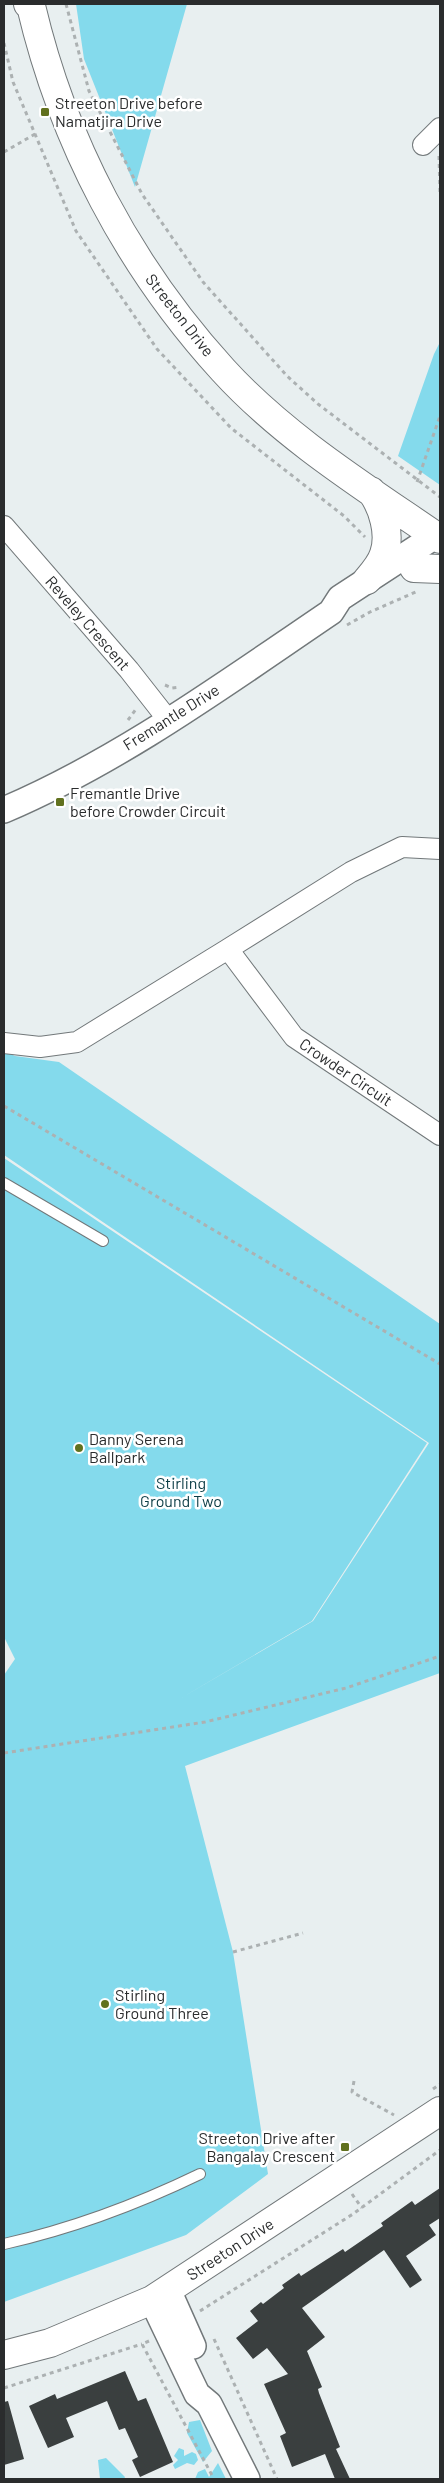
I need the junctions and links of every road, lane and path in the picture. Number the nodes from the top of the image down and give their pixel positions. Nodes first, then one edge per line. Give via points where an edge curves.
1 (66, 4) edge
2 (31, 5) edge
3 (439, 129) edge
4 (35, 134) dead end
5 (423, 145) dead end
6 (4, 152) edge
7 (440, 193) edge
8 (440, 416) edge
9 (417, 482) junction
10 (370, 490) junction
11 (440, 497) edge
12 (5, 530) edge
13 (439, 542) edge
14 (427, 568) edge
15 (367, 580) junction
16 (331, 612) junction
17 (187, 682) dead end
18 (147, 692) junction
19 (169, 722) junction
20 (122, 725) dead end
21 (4, 810) edge
22 (440, 849) edge
23 (228, 949) junction
24 (4, 1043) edge
25 (4, 1106) edge
26 (440, 1135) edge
27 (4, 1182) edge
28 (103, 1241) dead end
29 (440, 1364) edge
30 (440, 1656) edge
31 (4, 1753) edge
32 (303, 1934) dead end
33 (233, 1952) dead end
34 (354, 2081) dead end
35 (440, 2111) edge
36 (395, 2116) dead end
37 (440, 2150) edge
38 (200, 2174) dead end
39 (4, 2244) edge
40 (160, 2295) junction
41 (189, 2321) junction
42 (213, 2338) dead end
43 (142, 2344) junction
44 (4, 2355) edge
45 (4, 2388) edge
46 (214, 2479) edge
47 (247, 2479) edge
48 (277, 2479) edge

1 - 9 path via 89,91 142,194 203,282 294,382
2 - 10 main road, Streeton Drive via 57,99 84,162 122,234 163,298 223,371 310,448
3 - 5 street
3 - 7 path
4 - 6 path
8 - 9 path
9 - 11 path
10 - 13 main road, Streeton Drive
10 - 15 main road via 383,514 386,546 384,555
12 - 18 street, Reveley Crescent
13 - 14 street, Fremantle Drive
13 - 15 street, Fremantle Drive
14 - 16 street, Fremantle Drive via 349,612
15 - 16 street, Fremantle Drive via 340,598
16 - 19 street, Fremantle Drive
17 - 18 path via 175,689 163,683
18 - 19 street, Reveley Crescent
18 - 20 path via 138,697 134,713
19 - 21 street, Fremantle Drive via 40,795
22 - 23 street via 402,847 351,872
23 - 24 street via 77,1042 40,1047
23 - 26 street, Crowder Circuit via 294,1037
25 - 29 path
27 - 28 lane
30 - 31 path via 346,1688 205,1722
32 - 33 path
34 - 36 path via 352,2092
35 - 40 main road, Streeton Drive
37 - 41 path via 352,2214
38 - 39 lane via 167,2190 53,2233
40 - 41 street
40 - 44 main road, Streeton Drive via 50,2343
41 - 43 path
41 - 47 street via 197,2394 209,2404
42 - 48 path
43 - 45 path
43 - 46 path

